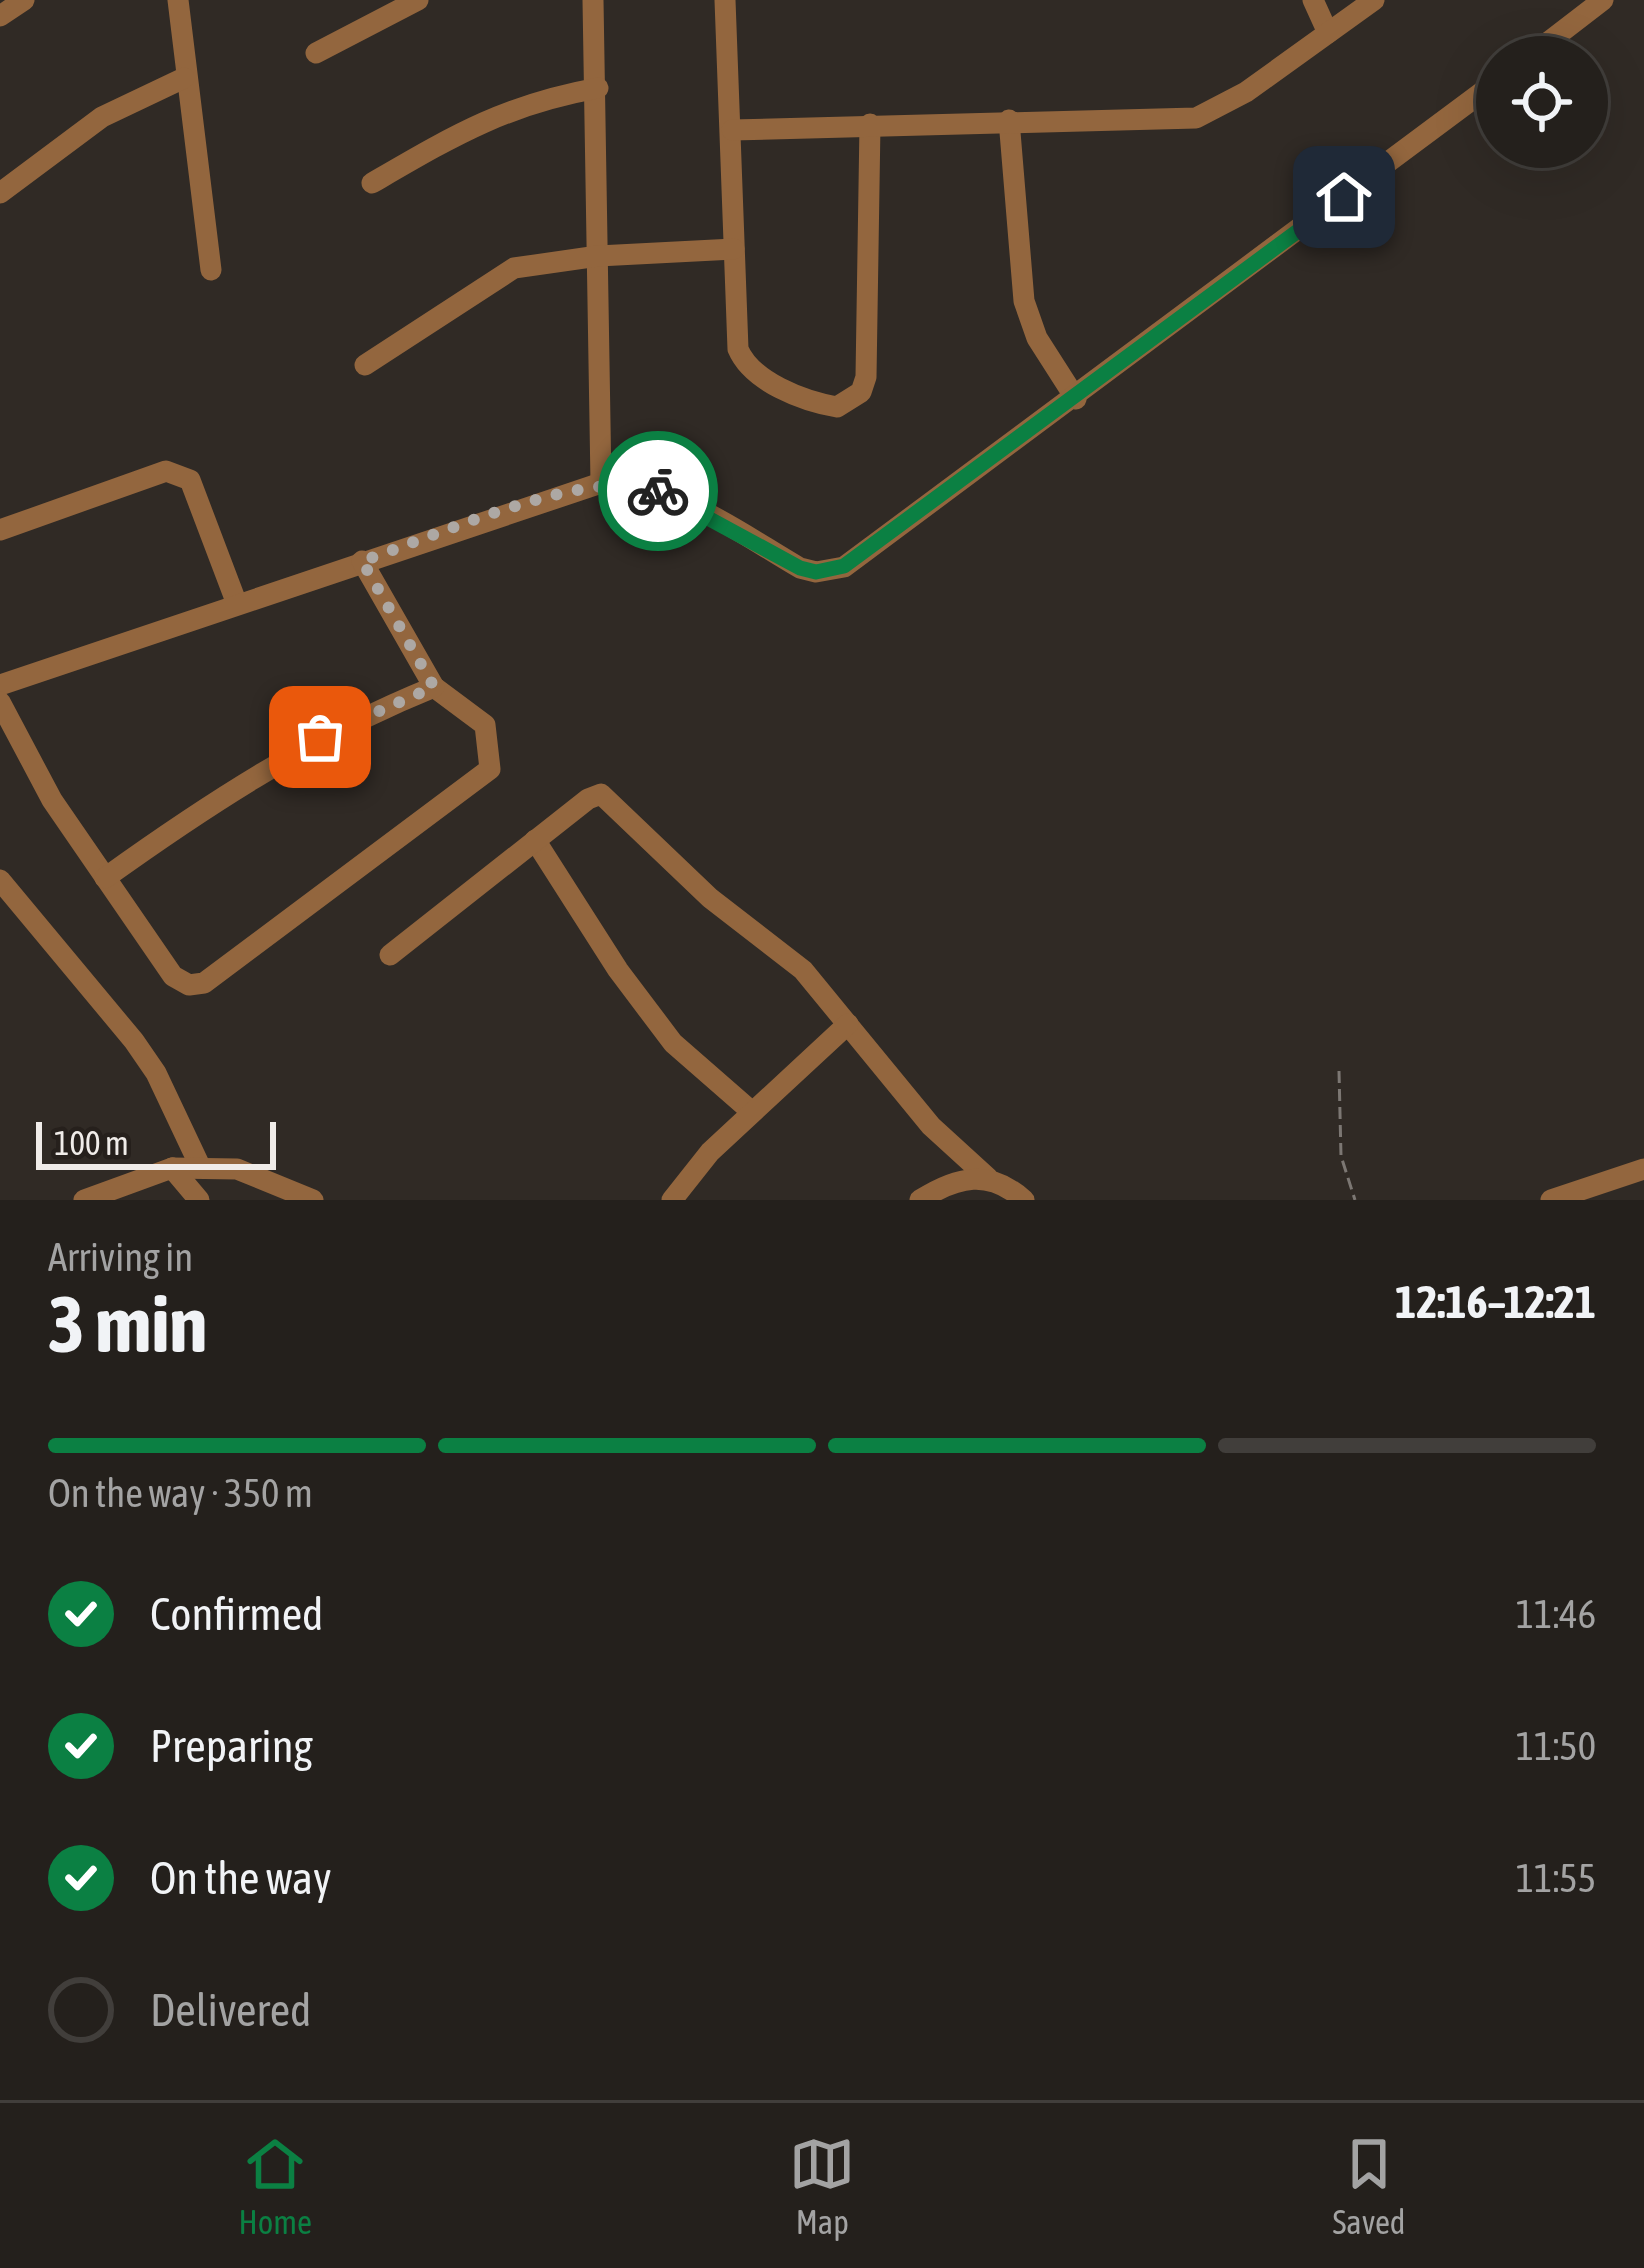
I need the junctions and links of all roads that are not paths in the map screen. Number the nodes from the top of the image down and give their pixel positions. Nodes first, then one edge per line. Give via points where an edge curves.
1 (24, 0) edge
2 (178, 0) edge
3 (418, 0) edge
4 (593, 0) edge
5 (725, 0) edge
6 (1313, 0) edge
7 (1374, 0) edge
8 (1603, 0) edge
9 (0, 16) edge
10 (1328, 33) junction
11 (1556, 36) edge
12 (316, 52) dead end
13 (184, 78) junction
14 (598, 88) junction
15 (1476, 97) edge
16 (1009, 120) junction
17 (870, 124) junction
18 (732, 130) junction
19 (371, 183) dead end
20 (0, 193) edge
21 (734, 249) junction
22 (598, 256) junction
23 (211, 269) dead end
24 (365, 365) dead end
25 (1076, 399) junction
26 (602, 483) junction
27 (0, 530) edge
28 (362, 561) junction
29 (237, 604) junction
30 (0, 685) edge
31 (434, 687) junction
32 (0, 702) edge
33 (535, 841) junction
34 (106, 878) junction
35 (0, 880) edge
36 (390, 955) dead end
37 (848, 1024) junction
38 (752, 1112) junction
39 (199, 1164) junction
40 (172, 1168) junction
41 (1644, 1168) edge
42 (988, 1178) junction
43 (84, 1200) edge
44 (199, 1200) edge
45 (313, 1200) edge
46 (672, 1200) edge
47 (920, 1200) edge
48 (1024, 1200) edge
49 (1551, 1200) edge

1 - 9 street
2 - 13 street
3 - 12 street
4 - 14 street
5 - 18 street
6 - 10 street
7 - 10 street
8 - 11 street
10 - 16 street via 1196,118
13 - 20 street via 102,117
13 - 23 street
14 - 19 street via 486,118
14 - 22 street
15 - 25 street
16 - 17 street
16 - 25 street via 1024,301
17 - 18 street
17 - 21 street via 868,356 861,392 851,401 817,403 745,366
18 - 21 street
21 - 22 street
22 - 24 street via 533,263 491,279
22 - 26 street
25 - 26 street via 829,572 800,568 646,486
26 - 28 street
27 - 29 street via 178,471 190,480
28 - 29 street
28 - 31 street
29 - 30 street
31 - 34 street via 292,752
31 - 34 street via 485,724 490,769 219,976 189,985 173,976
32 - 34 street via 52,800
33 - 36 street
33 - 37 street via 588,799 604,796 710,898 803,970
33 - 38 street via 660,1027
35 - 39 street via 156,1073
37 - 38 street
37 - 42 street via 931,1126
38 - 46 street
39 - 40 street
39 - 45 street via 237,1168
40 - 43 street
40 - 44 street
41 - 49 street
42 - 47 street via 966,1178
42 - 48 street

